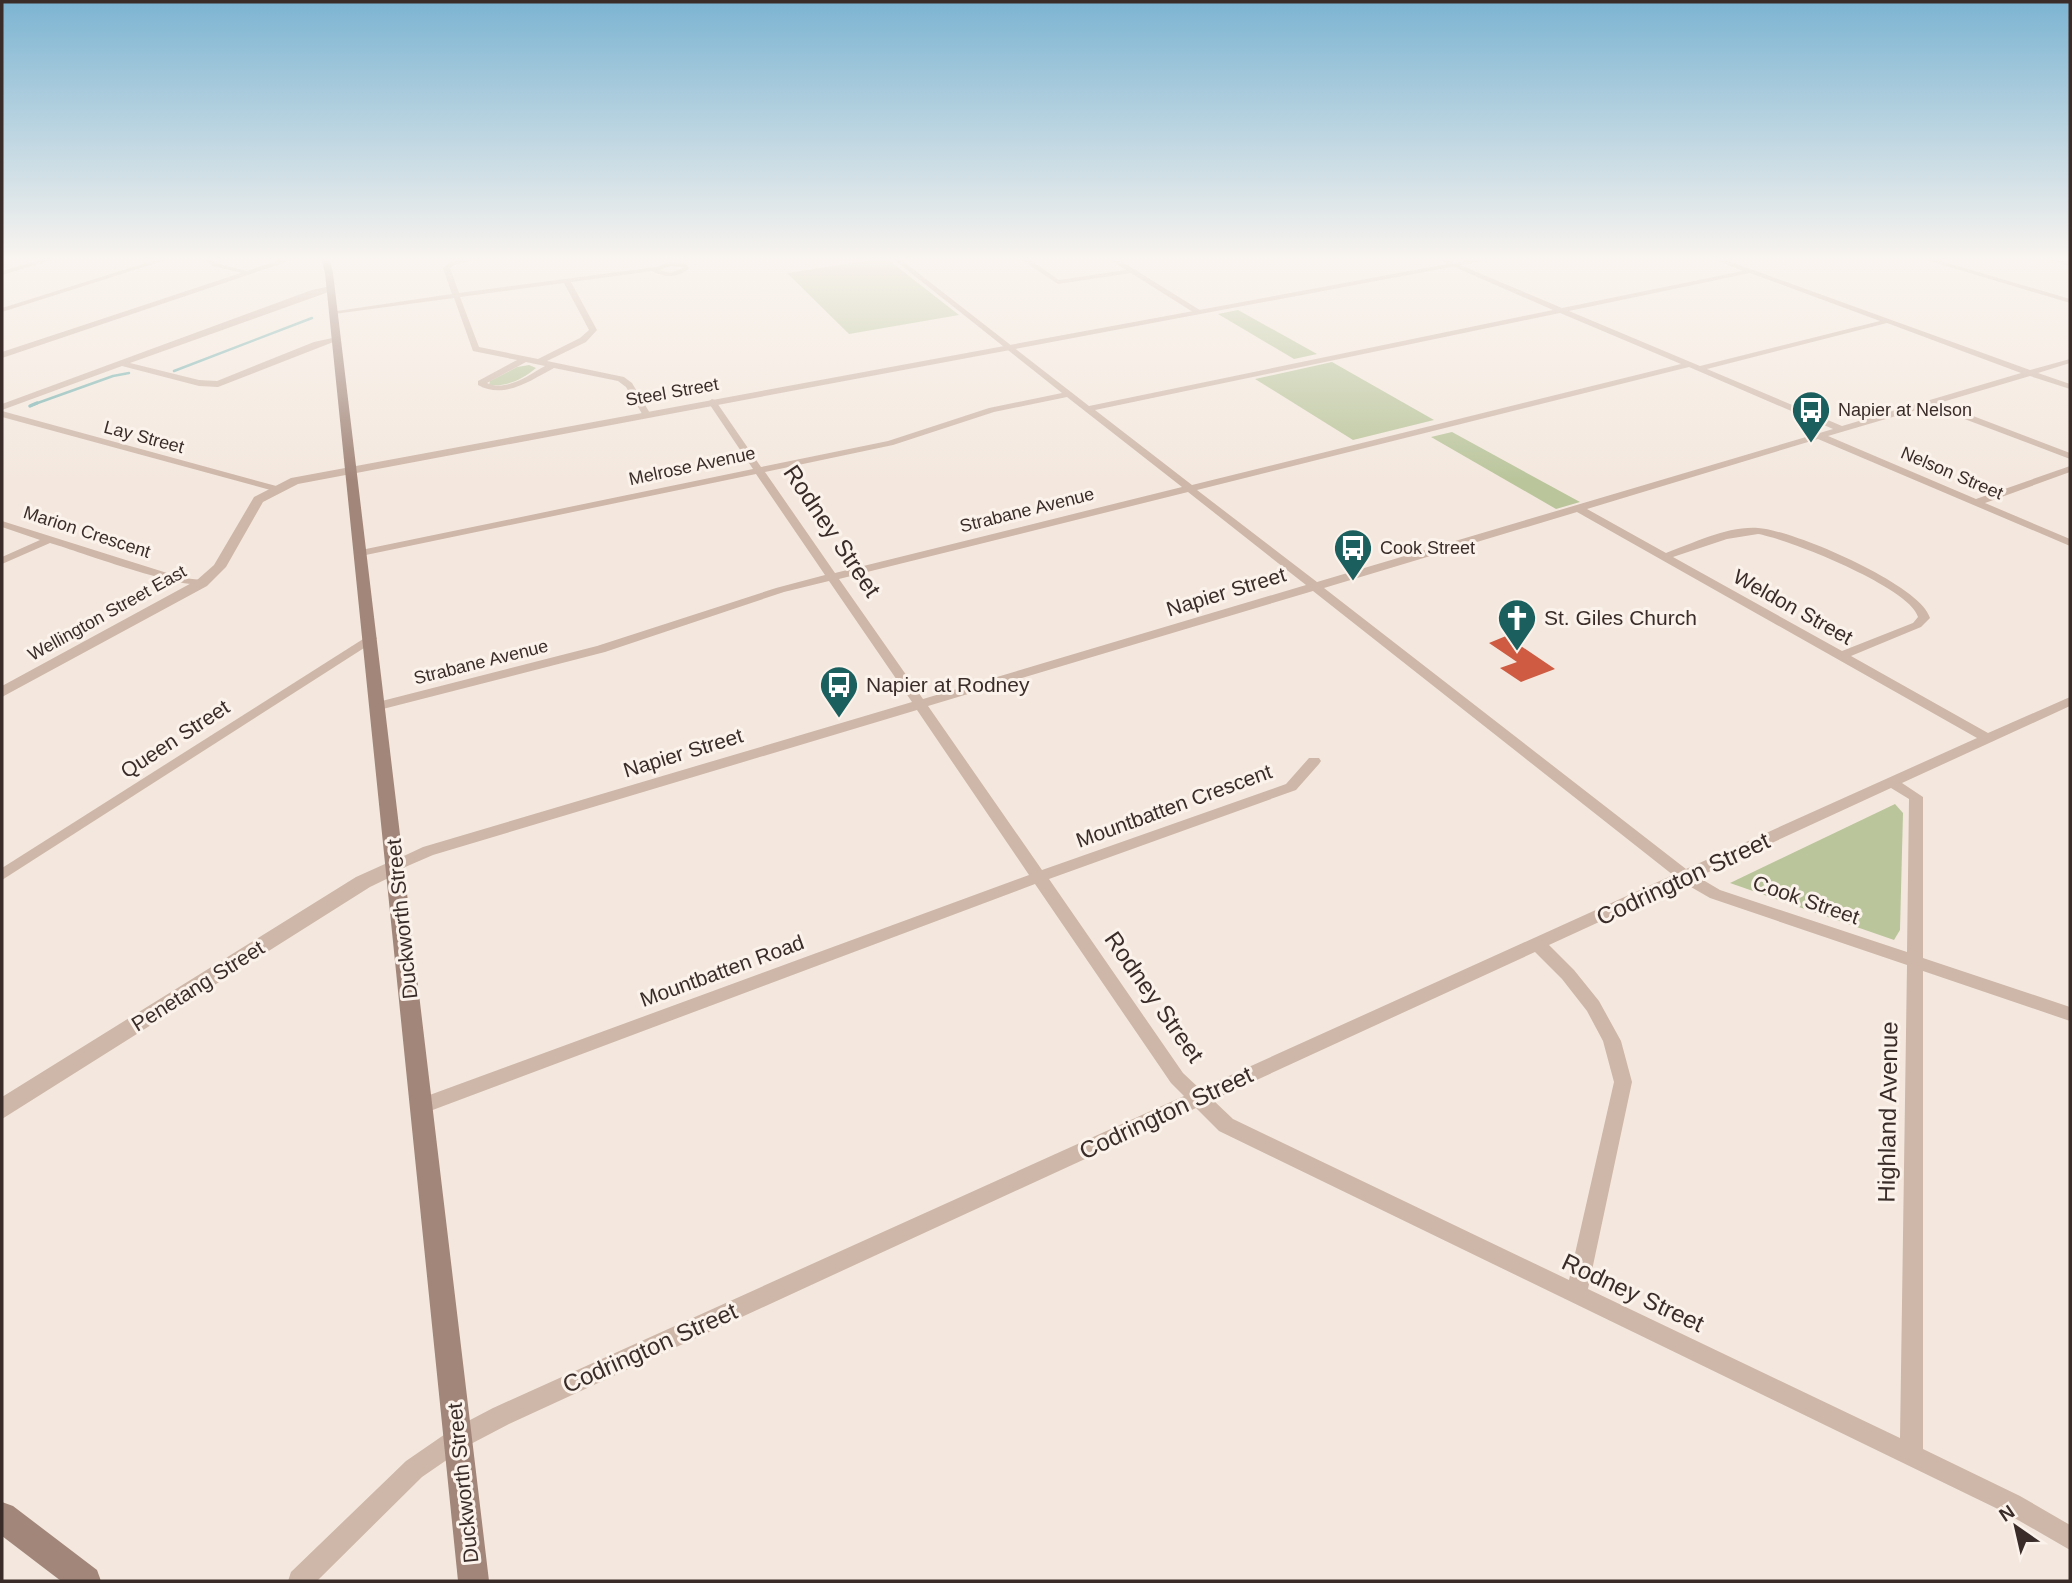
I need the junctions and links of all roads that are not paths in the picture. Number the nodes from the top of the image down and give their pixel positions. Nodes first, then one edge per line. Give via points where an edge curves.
1 (70, 332) edge
2 (206, 332) edge
3 (336, 332) edge
4 (469, 332) edge
5 (591, 332) edge
6 (989, 332) edge
7 (1094, 332) edge
8 (1457, 332) edge
9 (1610, 332) edge
10 (1842, 332) edge
11 (1917, 332) edge
12 (337, 340) junction
13 (1009, 348) junction
14 (2, 355) edge
15 (523, 360) junction
16 (2070, 361) edge
17 (121, 363) junction
18 (537, 363) junction
19 (553, 366) junction
20 (1693, 367) junction
21 (2029, 373) junction
22 (2070, 387) edge
23 (1067, 394) junction
24 (712, 402) junction
25 (1931, 403) junction
26 (2, 407) edge
27 (1086, 409) junction
28 (2, 414) edge
29 (647, 415) junction
30 (1842, 429) junction
31 (1819, 436) junction
32 (2070, 456) edge
33 (352, 469) junction
34 (2070, 469) edge
35 (758, 470) junction
36 (1187, 488) junction
37 (277, 489) junction
38 (1976, 503) junction
39 (1578, 508) junction
40 (2, 524) edge
41 (50, 540) junction
42 (2070, 543) edge
43 (362, 553) junction
44 (1664, 557) junction
45 (2, 561) edge
46 (831, 577) junction
47 (202, 583) junction
48 (1314, 588) junction
49 (371, 638) junction
50 (1841, 656) junction
51 (2, 692) edge
52 (2070, 701) edge
53 (919, 705) junction
54 (379, 706) junction
55 (1988, 739) junction
56 (1314, 761) dead end
57 (1892, 783) junction
58 (396, 866) junction
59 (2, 875) edge
60 (1038, 877) junction
61 (1686, 877) junction
62 (1538, 946) junction
63 (1916, 961) junction
64 (2070, 1014) edge
65 (1198, 1099) junction
66 (422, 1106) junction
67 (2, 1109) edge
68 (1576, 1294) junction
69 (459, 1437) junction
70 (1911, 1455) junction
71 (2, 1517) edge
72 (2070, 1538) edge
73 (86, 1581) edge
74 (300, 1581) edge
75 (474, 1581) edge

1 - 14 street
2 - 17 street
3 - 12 main road, Duckworth Street
4 - 15 street via 476,349
5 - 18 street
6 - 13 street, Cook Street
7 - 13 street, Steel Street
8 - 27 street
9 - 20 street
10 - 20 street, Strabane Avenue
11 - 21 street
12 - 17 street via 218,384
12 - 33 main road, Duckworth Street
13 - 23 street, Cook Street
13 - 24 street, Steel Street
15 - 18 street
15 - 19 street via 481,383 490,389 511,386
16 - 21 street, Napier Street
17 - 26 street
18 - 19 street
19 - 29 street via 626,381
20 - 30 street
20 - 36 street, Strabane Avenue
21 - 22 street
21 - 25 street, Napier Street
23 - 27 street, Cook Street
23 - 35 street, Melrose Avenue via 992,410 901,441
24 - 29 street, Steel Street
24 - 35 street, Rodney Street
25 - 30 street, Napier Street
25 - 32 street
27 - 36 street, Cook Street
28 - 37 street, Lay Street
29 - 33 street, Steel Street
30 - 31 street, Napier Street
31 - 38 street, Nelson Street
31 - 39 street, Napier Street
33 - 37 street, Wellington Street East
33 - 43 main road, Duckworth Street
34 - 38 street
35 - 43 street, Melrose Avenue
35 - 46 street, Rodney Street
36 - 46 street, Strabane Avenue
36 - 48 street, Cook Street
37 - 47 street, Wellington Street East via 258,500 219,567
38 - 42 street, Nelson Street
39 - 44 street, Weldon Street
39 - 48 street, Napier Street
40 - 41 street, Marion Crescent
41 - 45 street
41 - 47 street, Marion Crescent via 182,581
43 - 49 main road, Duckworth Street
44 - 50 street, Weldon Street
44 - 50 street via 1745,532 1776,533 1901,592 1922,610 1924,618 1917,625
46 - 53 street, Rodney Street
46 - 54 street, Strabane Avenue via 588,653
47 - 51 street, Wellington Street East
48 - 53 street, Napier Street
48 - 61 street, Cook Street
49 - 54 main road, Duckworth Street
49 - 59 street, Queen Street
50 - 55 street, Weldon Street
52 - 55 street, Codrington Street
53 - 58 street, Napier Street via 428,851
53 - 60 street, Rodney Street
54 - 58 main road, Duckworth Street
55 - 57 street, Codrington Street
56 - 60 street, Mountbatten Crescent via 1291,787
57 - 61 street, Codrington Street
57 - 63 street, Highland Avenue via 1916,797
58 - 66 main road, Duckworth Street
58 - 67 street, Penetang Street
60 - 65 street, Rodney Street via 1177,1078
60 - 66 street, Mountbatten Road
61 - 62 street, Codrington Street
61 - 63 street, Cook Street via 1715,894
62 - 65 street, Codrington Street
62 - 68 street via 1582,988 1599,1012 1623,1082
63 - 64 street, Cook Street
63 - 70 street, Highland Avenue
65 - 68 street, Rodney Street via 1226,1125
65 - 69 street, Codrington Street
66 - 69 main road, Duckworth Street
68 - 70 street, Rodney Street
69 - 74 street, Codrington Street via 414,1469
69 - 75 main road, Duckworth Street
70 - 72 street, Rodney Street
71 - 73 main road

